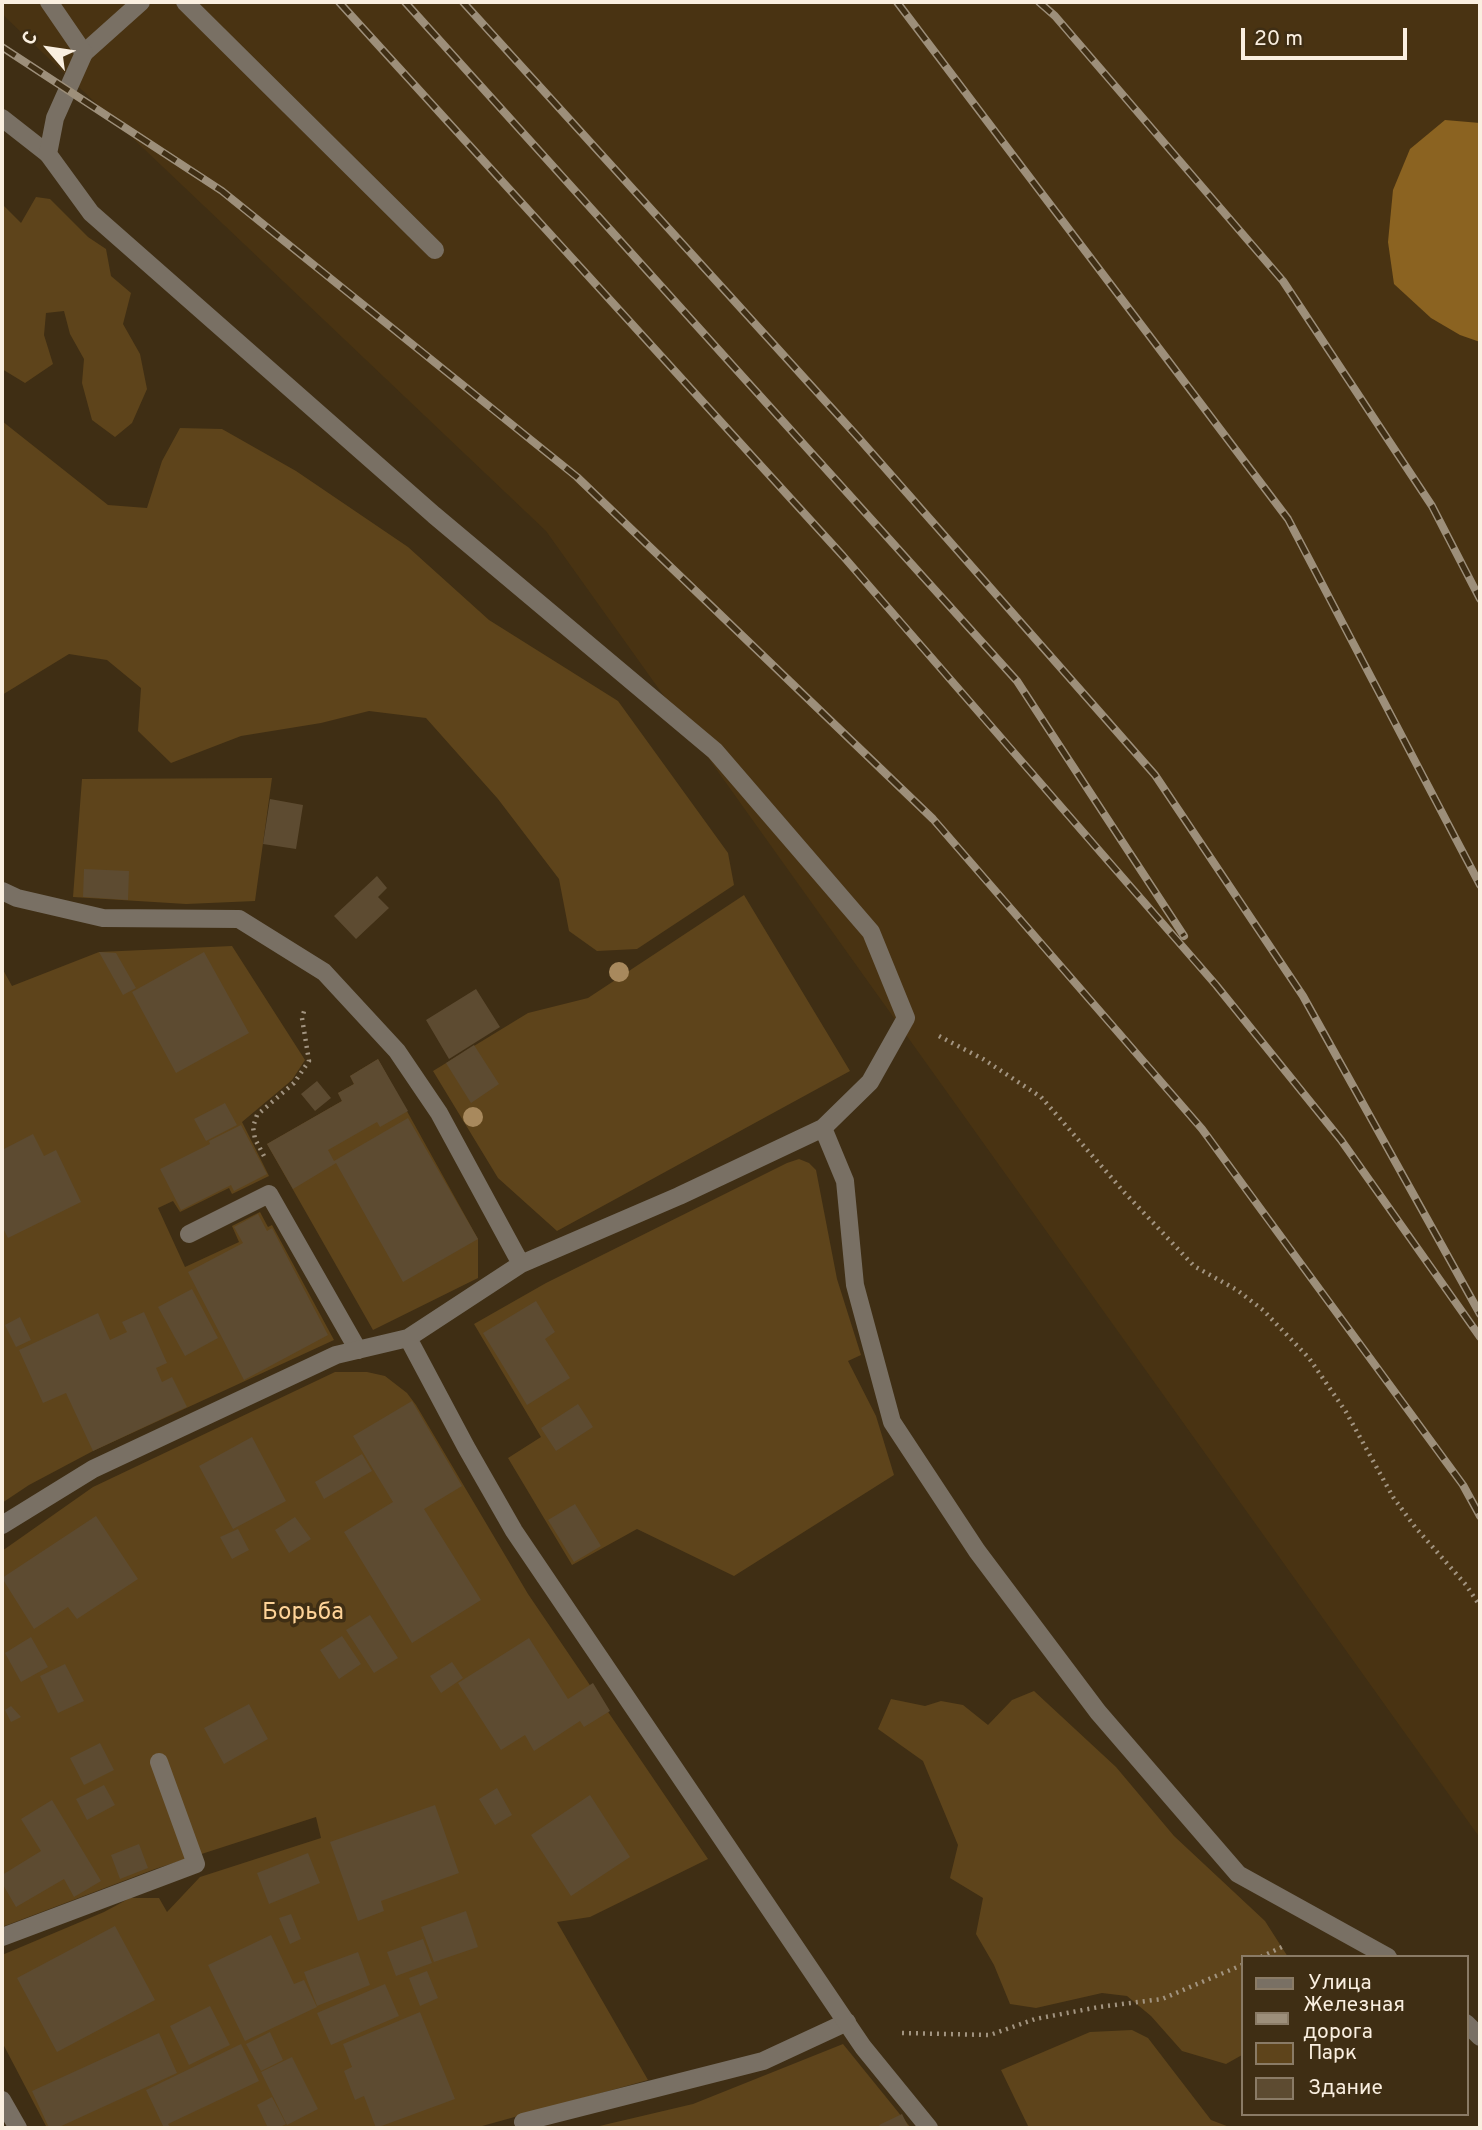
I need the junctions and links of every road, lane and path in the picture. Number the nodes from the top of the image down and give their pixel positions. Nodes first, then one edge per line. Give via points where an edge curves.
1 (49, 2) edge
2 (141, 2) edge
3 (186, 2) edge
4 (84, 53) junction
5 (2, 118) edge
6 (48, 154) junction
7 (435, 250) dead end
8 (2, 891) edge
9 (315, 967) junction
10 (906, 1018) junction
11 (823, 1128) junction
12 (269, 1194) junction
13 (189, 1234) dead end
14 (521, 1264) junction
15 (408, 1338) junction
16 (358, 1350) junction
17 (2, 1525) edge
18 (1480, 1606) edge
19 (159, 1762) dead end
20 (2, 1937) edge
21 (1384, 1955) edge
22 (1240, 1966) edge
23 (846, 2022) junction
24 (2, 2100) edge
25 (523, 2123) dead end
26 (18, 2128) edge
27 (929, 2128) edge

1 - 4 street
2 - 4 street
3 - 7 street
4 - 6 street via 55,118
5 - 6 street
6 - 10 street via 90,213 434,515 715,751 871,932
8 - 9 street via 103,918 239,919
9 - 12 path via 302,1018 309,1061 294,1083 257,1115 253,1127 275,1175
9 - 14 street via 397,1051 439,1113
10 - 11 street via 870,1083
10 - 18 path via 983,1059 1041,1097 1194,1266 1264,1310 1309,1358 1346,1412 1393,1497
11 - 14 street
11 - 21 street via 845,1181 855,1285 892,1422 977,1551 1098,1712 1238,1874
12 - 13 street
12 - 16 street
14 - 15 street
15 - 16 street
15 - 23 street via 514,1531
16 - 17 street via 336,1355 93,1469
19 - 20 street via 196,1864
22 - 23 path via 1162,1999 1035,2019 990,2035 906,2034
23 - 25 street via 763,2061
23 - 27 street
24 - 26 street

